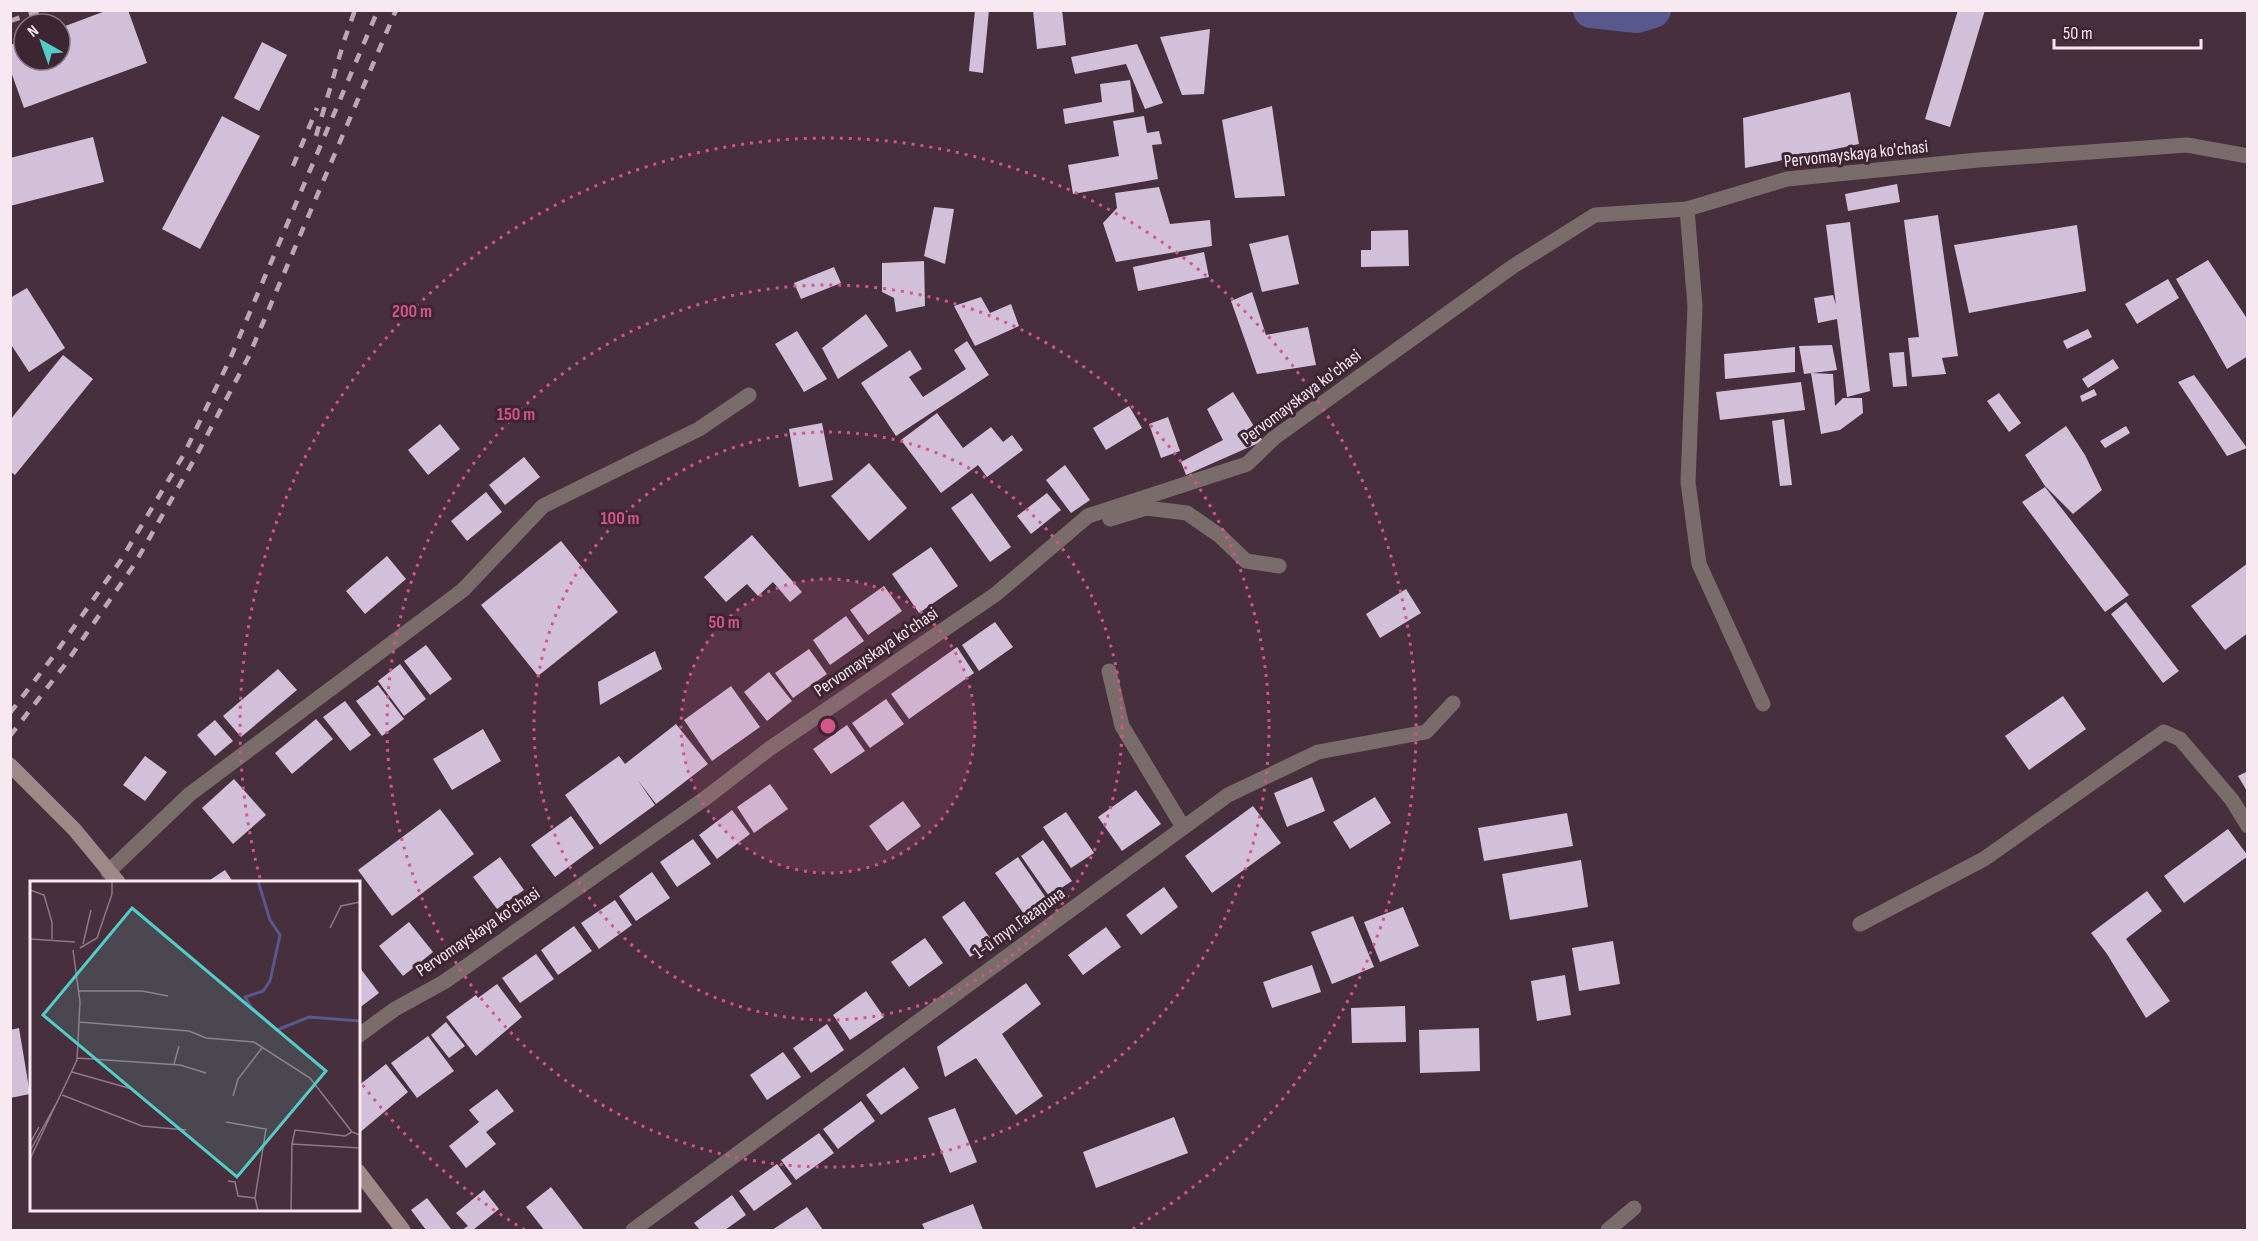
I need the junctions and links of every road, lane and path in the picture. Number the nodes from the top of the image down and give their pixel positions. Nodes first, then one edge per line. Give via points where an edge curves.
1 (2247, 156) edge
2 (1687, 209) junction
3 (749, 395) dead end
4 (1279, 566) dead end
5 (996, 594) junction
6 (1109, 671) dead end
7 (1453, 703) dead end
8 (1763, 704) dead end
9 (10, 765) edge
10 (2247, 826) edge
11 (1183, 827) junction
12 (113, 877) edge
13 (1860, 924) dead end
14 (360, 1034) edge
15 (360, 1174) edge
16 (1634, 1208) dead end
17 (403, 1230) edge
18 (633, 1230) edge
19 (1608, 1230) edge

1 - 2 street, Pervomayskaya ko'chasi via 2187,146 1966,162 1787,179
2 - 5 street, Pervomayskaya ko'chasi via 1595,215 1502,274 1274,438 1246,464 1088,516
2 - 8 street via 1695,306 1689,482 1699,564
3 - 12 street via 699,429 543,506 463,590 190,794
4 - 5 street via 1246,561 1187,513 1146,508 1094,524
5 - 14 street, Pervomayskaya ko'chasi via 769,749 444,982 394,1009
6 - 11 street via 1122,726
7 - 11 street, 1-й туп.Гагарина via 1426,732 1318,752 1228,795
9 - 12 main road via 74,829
10 - 13 street via 2232,800 2180,739 2163,732 1984,859
11 - 18 street, 1-й туп.Гагарина
15 - 17 main road
16 - 19 street

